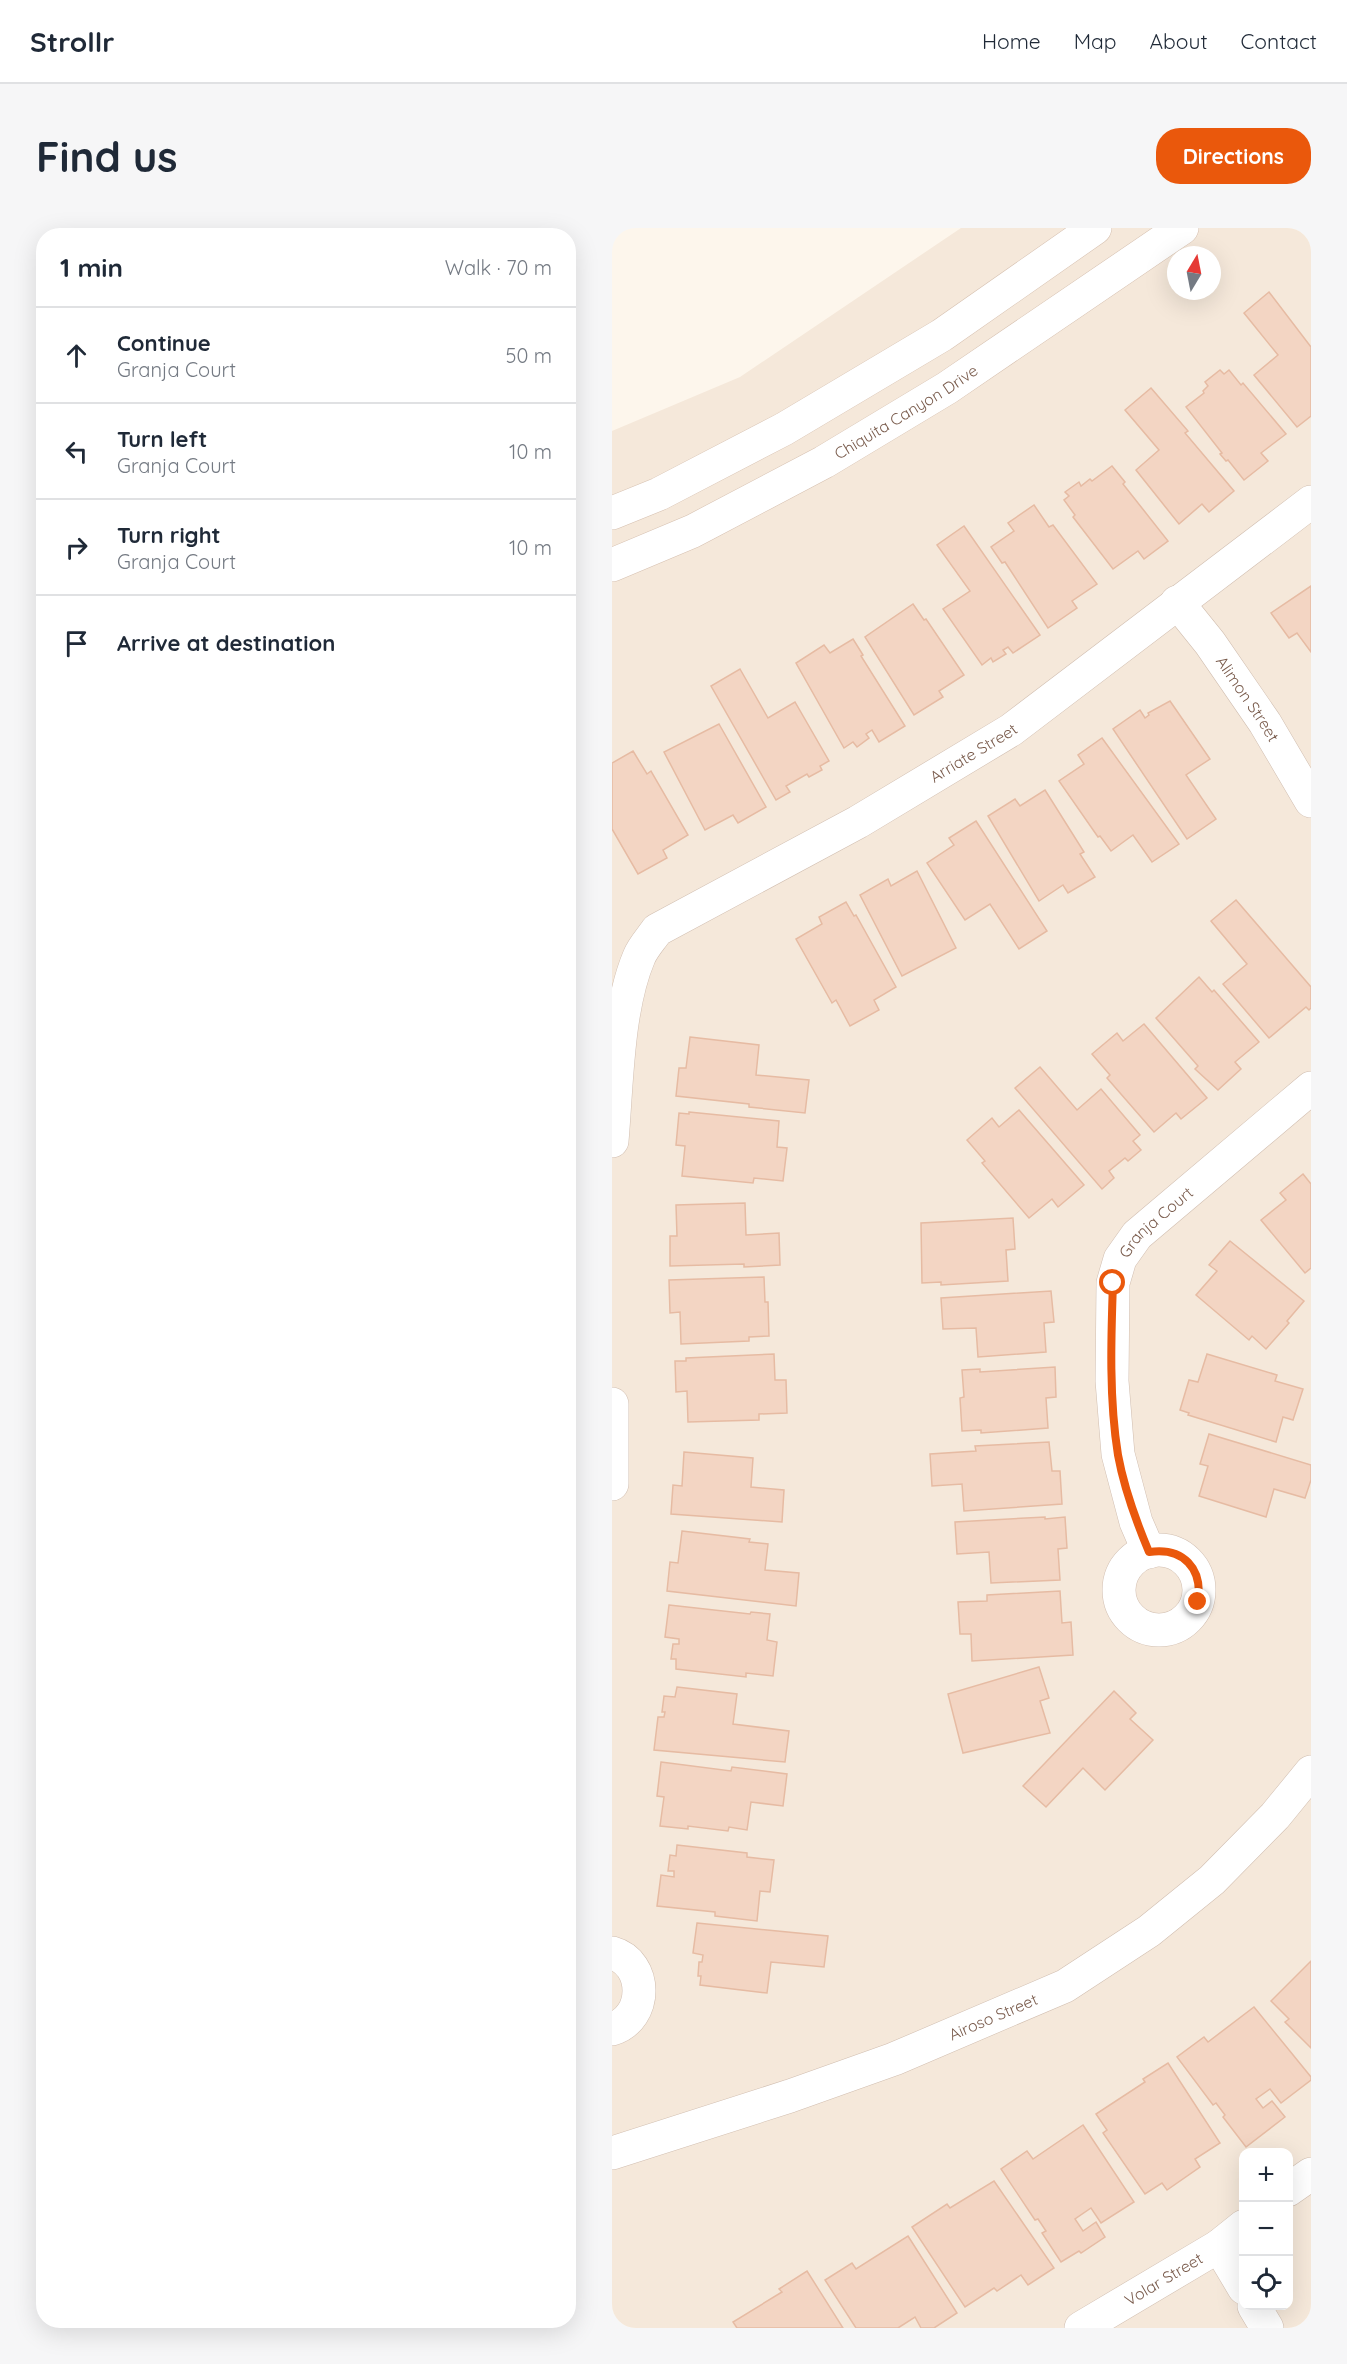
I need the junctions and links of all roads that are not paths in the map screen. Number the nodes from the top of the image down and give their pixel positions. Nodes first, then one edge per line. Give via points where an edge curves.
1 (1095, 228) edge
2 (1182, 228) edge
3 (1311, 502) edge
4 (612, 513) edge
5 (612, 565) edge
6 (1177, 602) junction
7 (1311, 801) edge
8 (1311, 1088) edge
9 (612, 1141) edge
10 (612, 1404) edge
11 (612, 1484) edge
12 (1149, 1552) dead end
13 (1311, 1772) edge
14 (612, 1953) edge
15 (612, 2029) edge
16 (612, 2153) edge
17 (1311, 2174) edge
18 (1293, 2187) edge
19 (1231, 2236) edge
20 (1239, 2268) edge
21 (1256, 2310) edge
22 (1081, 2328) edge
23 (1267, 2328) edge

1 - 4 street via 942,335 784,429 659,494
2 - 5 street, Chiquita Canyon Drive via 947,388 824,462 693,531
3 - 6 street, Arriate Street
6 - 7 street, Alimon Street via 1265,723
6 - 9 street, Arriate Street via 1011,730 858,822 657,930 640,954 630,982
8 - 12 street, Granja Court via 1137,1235 1120,1259 1113,1283 1112,1312 1118,1454 1136,1521
10 - 11 street
13 - 16 street, Airoso Street via 1275,1816 1212,1880 1149,1931 1065,1986 894,2059
14 - 15 street via 630,1965 640,1990 631,2016
17 - 18 street
19 - 20 street
19 - 22 street, Volar Street
21 - 23 street

